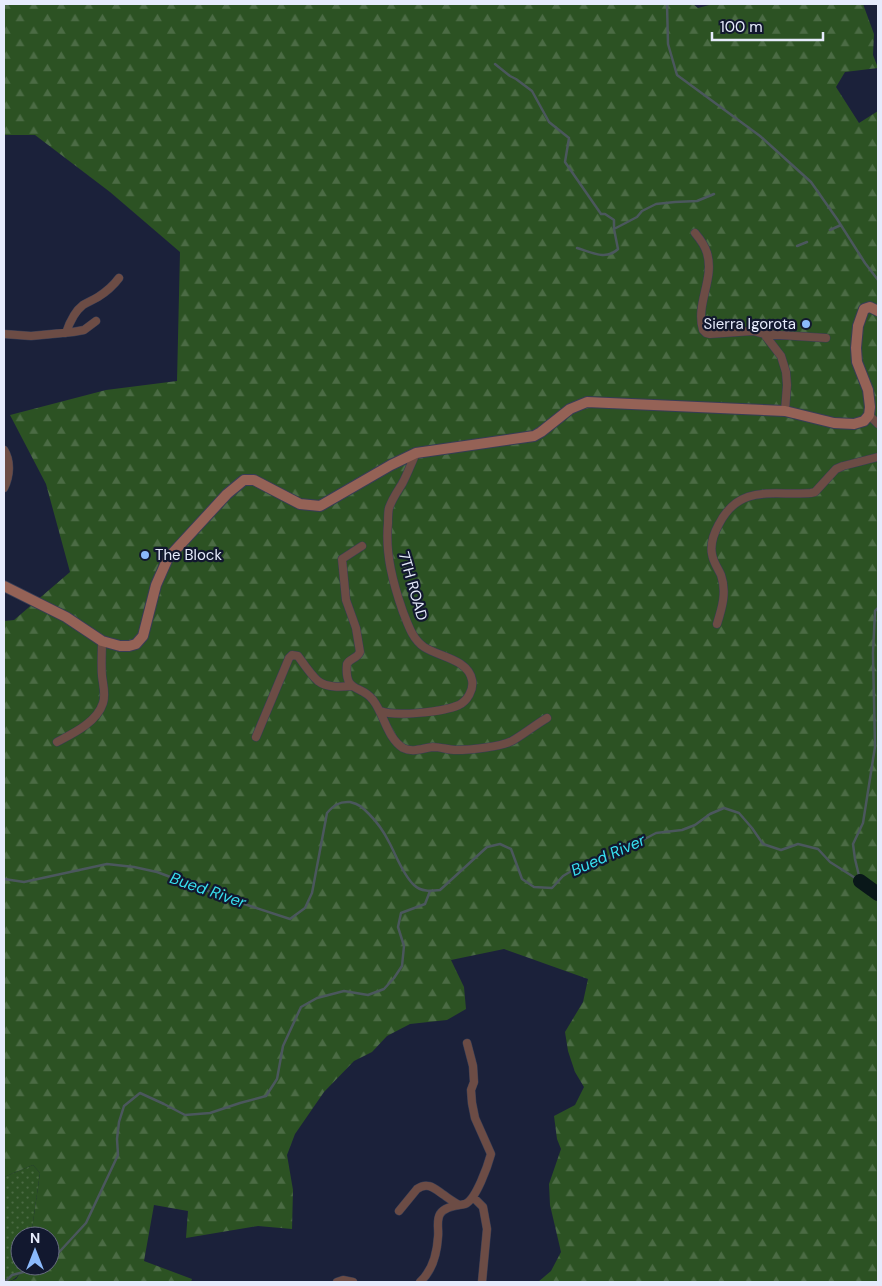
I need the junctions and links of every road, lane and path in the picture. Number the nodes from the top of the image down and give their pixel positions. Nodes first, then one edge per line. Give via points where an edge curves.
1 (695, 233) dead end
2 (119, 278) dead end
3 (878, 311) edge
4 (96, 321) dead end
5 (4, 333) edge
6 (66, 333) junction
7 (764, 334) junction
8 (826, 338) dead end
9 (784, 411) junction
10 (869, 415) junction
11 (878, 424) edge
12 (4, 450) edge
13 (416, 453) junction
14 (878, 457) edge
15 (4, 488) edge
16 (362, 546) dead end
17 (4, 586) edge
18 (718, 624) dead end
19 (102, 641) junction
20 (352, 686) junction
21 (380, 711) junction
22 (547, 718) dead end
23 (256, 737) dead end
24 (57, 742) dead end
25 (467, 1043) dead end
26 (473, 1197) junction
27 (459, 1205) junction
28 (398, 1211) dead end
29 (337, 1282) edge
30 (353, 1282) edge
31 (420, 1282) edge
32 (482, 1282) edge

1 - 7 street via 704,244 709,261 701,309 703,330 710,334 753,331
2 - 6 street via 114,286 78,310
3 - 10 main road via 870,307 864,309 856,348 857,362 868,390
4 - 6 street via 84,330
5 - 6 street via 31,336
7 - 8 street
7 - 9 street via 780,356 786,372
9 - 10 main road via 834,423 854,424 864,421
9 - 13 main road via 587,402 570,409 534,436
10 - 11 street
12 - 15 street via 9,473
13 - 19 main road via 320,506 300,504 254,480 244,480 226,494 168,558 156,586 143,636 136,644 120,646
13 - 21 street, 7TH ROAD via 389,509 387,544 392,576 409,628 416,639 425,647 462,665 472,680 472,690 460,705 450,708 393,714
14 - 18 street via 836,469 811,494 756,494 731,506 718,525 711,545 724,592
16 - 20 street via 342,559 346,600 360,652 347,664 346,674
17 - 19 main road via 66,617
19 - 24 street via 104,695 99,712 90,722
20 - 21 street via 368,694
20 - 23 street via 333,686 318,681 298,656 292,655
21 - 22 street via 395,740 410,750 433,747 464,750 495,746 510,742
25 - 26 street via 473,1066 472,1104 491,1153
26 - 27 street via 466,1204
26 - 32 street via 483,1207 487,1229
27 - 28 street via 426,1185 417,1189
27 - 31 street via 439,1216 434,1260
29 - 30 street

